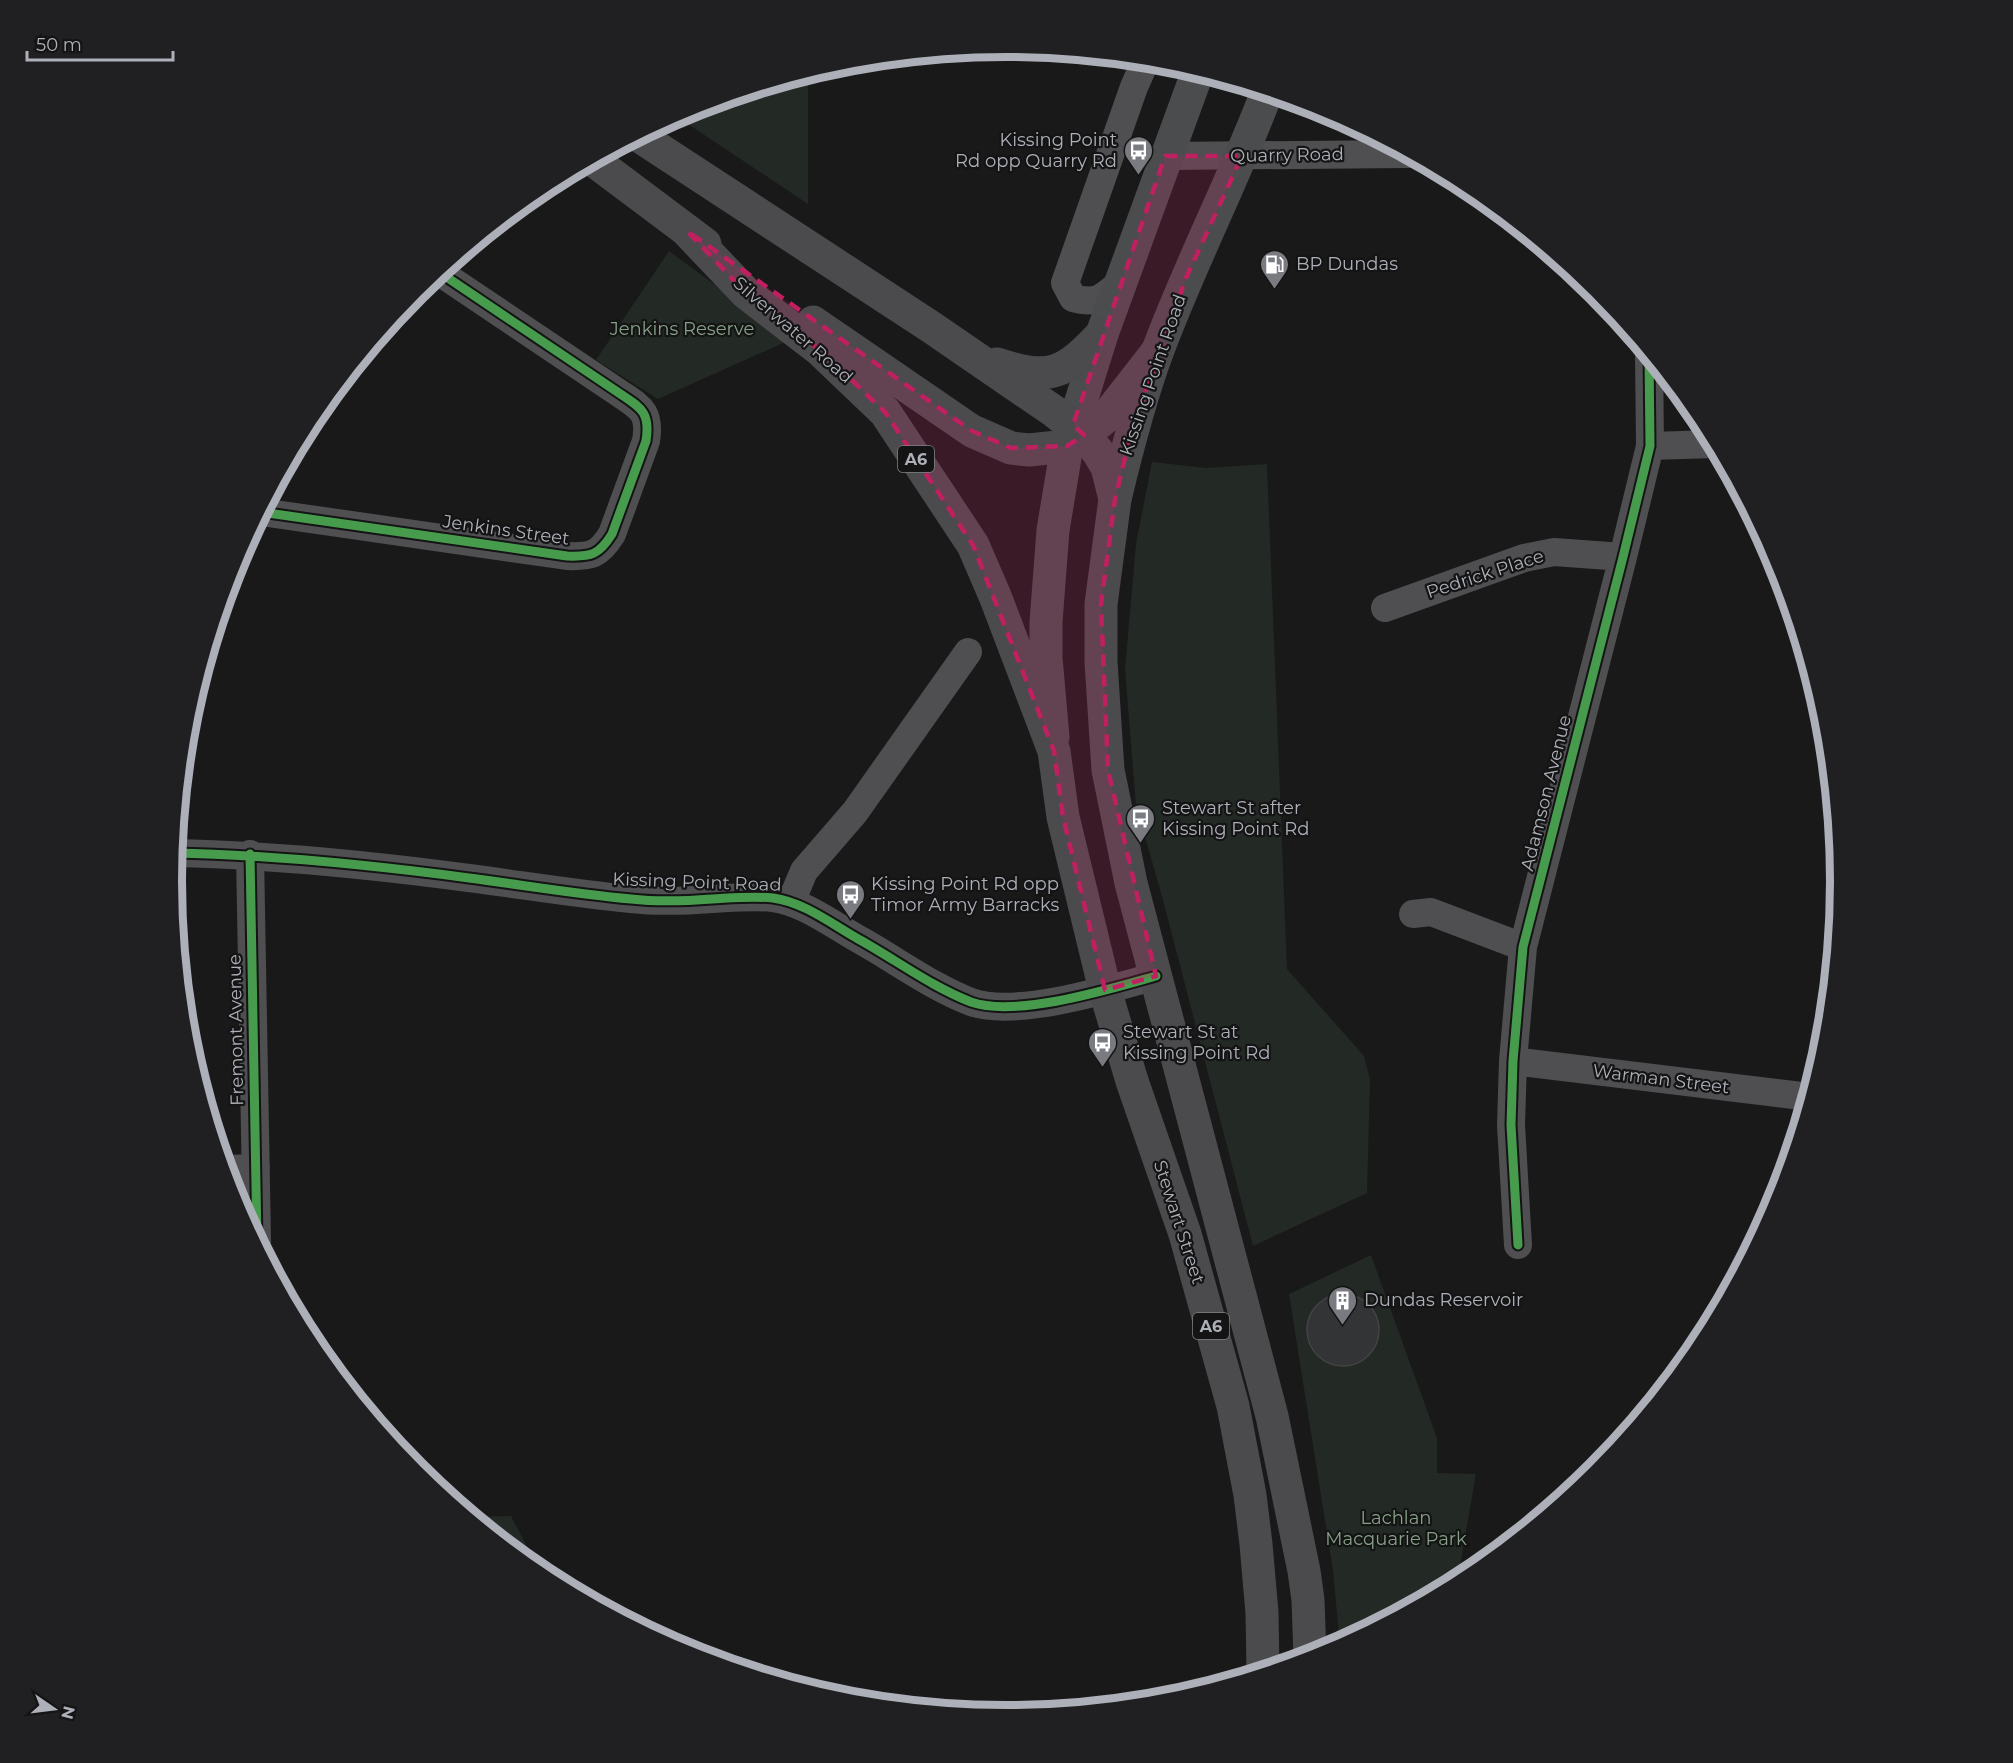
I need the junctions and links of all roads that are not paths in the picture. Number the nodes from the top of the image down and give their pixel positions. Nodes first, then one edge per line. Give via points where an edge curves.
1 (1142, 69) edge
2 (1195, 79) edge
3 (1264, 99) edge
4 (646, 140) edge
5 (1394, 154) edge
6 (1165, 156) junction
7 (1242, 156) junction
8 (599, 164) edge
9 (687, 231) junction
10 (446, 277) edge
11 (1121, 282) junction
12 (1102, 334) junction
13 (1157, 352) junction
14 (970, 355) junction
15 (1649, 366) edge
16 (1075, 435) junction
17 (1705, 444) edge
18 (1650, 446) junction
19 (1115, 499) junction
20 (269, 514) edge
21 (1623, 557) junction
22 (1385, 608) dead end
23 (968, 652) dead end
24 (1054, 751) junction
25 (183, 853) edge
26 (250, 855) junction
27 (791, 902) junction
28 (1413, 914) dead end
29 (1523, 947) junction
30 (1156, 976) junction
31 (1105, 990) junction
32 (1513, 1061) junction
33 (1803, 1096) edge
34 (256, 1168) junction
35 (234, 1169) edge
36 (257, 1223) edge
37 (1518, 1245) dead end
38 (1310, 1648) edge
39 (1263, 1665) edge

1 - 11 street via 1065,283 1073,298 1086,302 1103,298
2 - 6 main road
3 - 7 main road, Kissing Point Road
4 - 14 highway, A6
5 - 7 street, Quarry Road
6 - 7 street, Quarry Road
6 - 11 main road
7 - 13 main road, Kissing Point Road
8 - 9 highway, Silverwater Road / A6
9 - 16 highway, Silverwater Road / A6 via 972,431 1011,448 1029,450
9 - 24 highway, Silverwater Road / A6 via 746,293 820,350 885,412 973,545
10 - 20 street, Jenkins Street via 646,415 646,441 605,546 585,557 567,556
11 - 12 main road
12 - 14 highway via 1070,365 1040,374
12 - 16 main road
13 - 16 highway via 1107,416
13 - 19 main road, Kissing Point Road
14 - 16 highway, A6
15 - 18 street, Adamson Avenue
16 - 19 highway, A6 via 1098,452 1107,467
16 - 24 main road via 1053,530 1046,622
17 - 18 street
18 - 21 street, Adamson Avenue
19 - 30 highway, Kissing Point Road / A6 via 1101,604 1108,770 1131,883
21 - 22 street, Pedrick Place via 1554,552 1524,558
21 - 29 street, Adamson Avenue
23 - 27 street, Kissing Point Road via 855,812 804,871
24 - 31 highway, A6 via 1063,817
25 - 26 street, Kissing Point Road
26 - 27 street, Kissing Point Road via 634,900 751,897
26 - 34 street, Fremont Avenue
27 - 31 street, Kissing Point Road via 973,1002 1032,1006
28 - 29 street via 1431,912
29 - 32 street, Adamson Avenue
30 - 31 street, Kissing Point Road
30 - 38 highway, Stewart Street / A6 via 1272,1416 1304,1571
31 - 39 highway, Stewart Street / A6 via 1185,1234 1233,1406 1256,1544
32 - 33 street, Warman Street
32 - 37 street, Adamson Avenue via 1511,1125
34 - 35 street
34 - 36 street, Fremont Avenue

